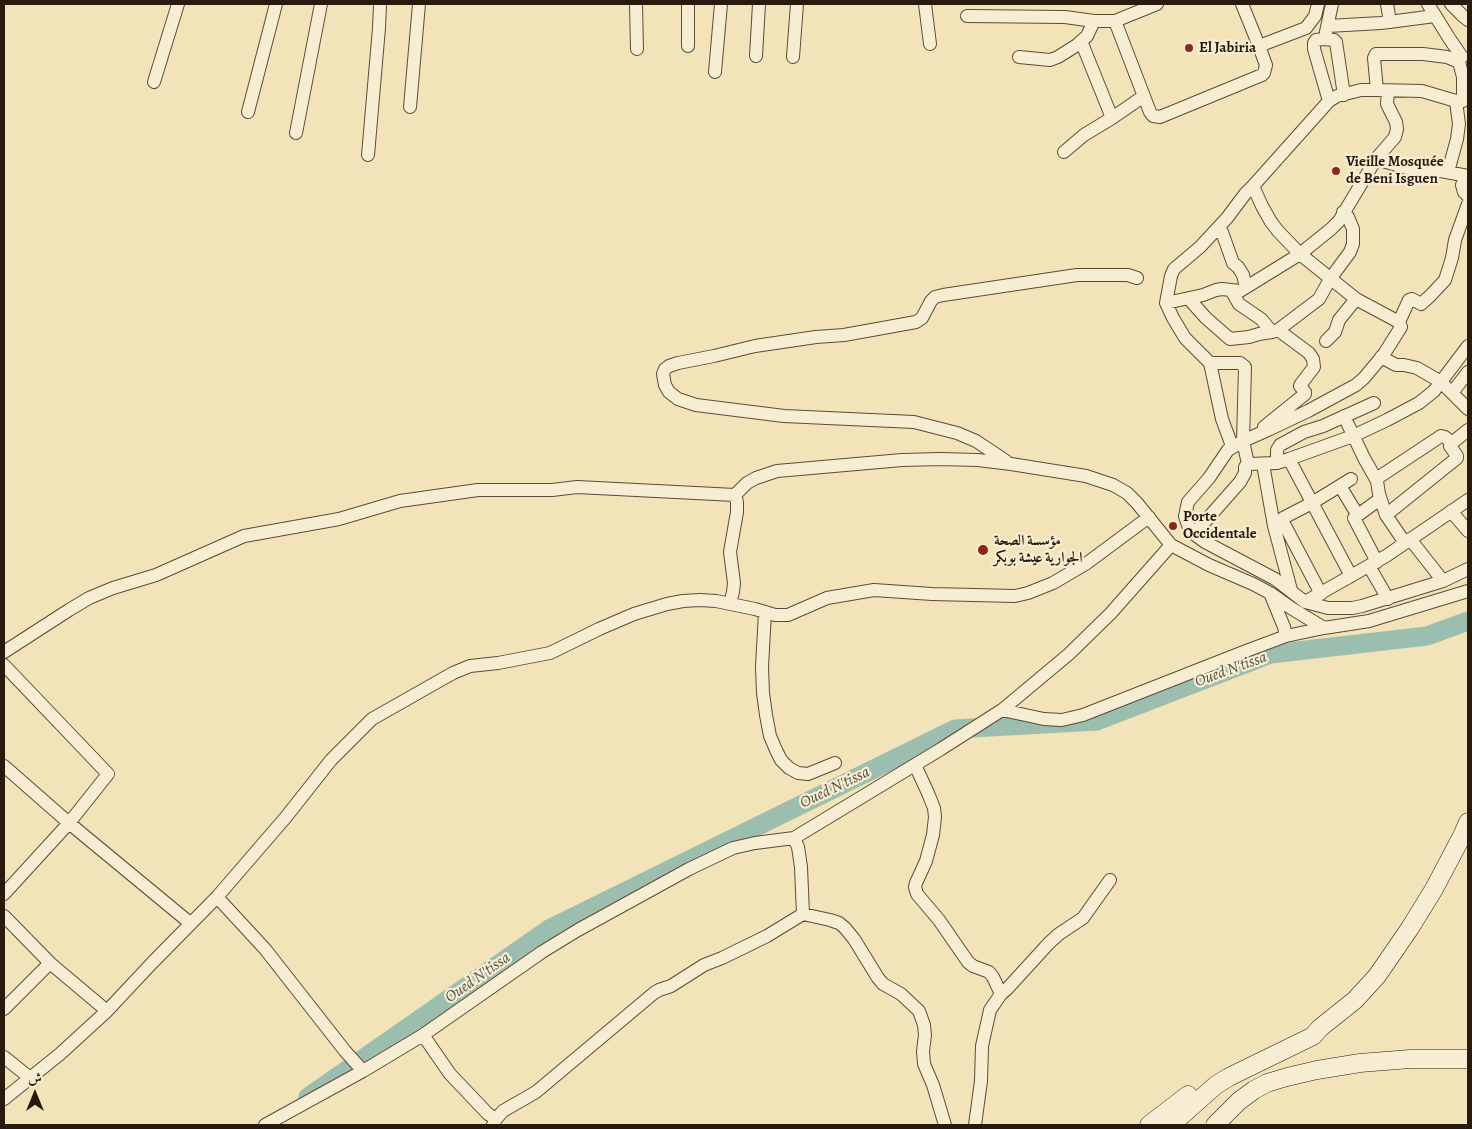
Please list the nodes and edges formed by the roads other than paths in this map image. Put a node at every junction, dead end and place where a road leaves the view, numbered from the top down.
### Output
1 (178, 4) edge
2 (276, 4) edge
3 (321, 4) edge
4 (380, 4) edge
5 (419, 4) edge
6 (636, 4) edge
7 (688, 4) edge
8 (721, 4) edge
9 (759, 4) edge
10 (797, 4) edge
11 (925, 4) edge
12 (1157, 4) edge
13 (1242, 4) edge
14 (1318, 4) edge
15 (1332, 4) edge
16 (1386, 4) edge
17 (1428, 4) edge
18 (1451, 4) edge
19 (1132, 9) edge
20 (967, 16) dead end
21 (1435, 16) junction
22 (1468, 20) edge
23 (1094, 21) junction
24 (1114, 21) junction
25 (1390, 22) junction
26 (1328, 26) junction
27 (1323, 39) junction
28 (1081, 42) junction
29 (930, 44) dead end
30 (688, 46) dead end
31 (1259, 46) junction
32 (637, 49) dead end
33 (756, 56) dead end
34 (1463, 56) edge
35 (792, 57) dead end
36 (1019, 57) dead end
37 (715, 72) dead end
38 (154, 82) dead end
39 (1382, 90) junction
40 (1344, 95) junction
41 (1144, 96) junction
42 (1465, 100) edge
43 (1329, 101) junction
44 (410, 107) dead end
45 (248, 112) dead end
46 (1112, 118) junction
47 (296, 133) dead end
48 (1064, 152) dead end
49 (368, 155) dead end
50 (1376, 159) junction
51 (1448, 172) junction
52 (1468, 176) edge
53 (1254, 186) junction
54 (1468, 196) edge
55 (1468, 204) edge
56 (1343, 212) junction
57 (1218, 228) junction
58 (1300, 254) junction
59 (1137, 278) dead end
60 (1330, 279) junction
61 (1246, 287) junction
62 (1231, 290) junction
63 (1189, 299) junction
64 (1356, 299) junction
65 (1166, 303) junction
66 (1399, 322) junction
67 (1275, 331) junction
68 (1326, 341) dead end
69 (1468, 346) edge
70 (1382, 357) junction
71 (1210, 362) junction
72 (1468, 372) edge
73 (1441, 382) junction
74 (1452, 393) junction
75 (1374, 404) dead end
76 (1468, 409) edge
77 (1344, 416) junction
78 (1468, 430) edge
79 (1260, 434) junction
80 (1353, 436) junction
81 (1452, 443) junction
82 (1237, 444) junction
83 (1283, 461) junction
84 (1011, 464) junction
85 (1248, 464) junction
86 (1263, 464) junction
87 (1351, 479) dead end
88 (1376, 479) junction
89 (1340, 486) junction
90 (736, 495) junction
91 (1380, 499) junction
92 (1468, 500) edge
93 (1312, 503) junction
94 (1451, 511) junction
95 (1358, 514) junction
96 (1386, 515) junction
97 (1149, 517) junction
98 (1468, 531) edge
99 (1194, 534) junction
100 (1408, 541) junction
101 (1171, 545) junction
102 (1373, 564) junction
103 (1468, 569) edge
104 (1351, 576) junction
105 (1443, 581) junction
106 (1291, 590) junction
107 (1468, 591) edge
108 (1270, 593) junction
109 (1321, 594) junction
110 (1388, 599) junction
111 (1305, 602) junction
112 (730, 603) junction
113 (765, 612) junction
114 (1324, 628) junction
115 (1286, 636) junction
116 (4, 652) edge
117 (4, 665) edge
118 (1002, 710) junction
119 (836, 763) dead end
120 (914, 765) junction
121 (4, 766) edge
122 (1468, 822) edge
123 (69, 823) junction
124 (794, 838) junction
125 (1110, 880) dead end
126 (4, 894) edge
127 (217, 896) junction
128 (803, 914) junction
129 (4, 916) edge
130 (190, 923) junction
131 (50, 963) junction
132 (1001, 994) junction
133 (4, 1009) edge
134 (107, 1011) junction
135 (1320, 1028) junction
136 (423, 1035) junction
137 (4, 1057) edge
138 (1468, 1059) edge
139 (363, 1071) junction
140 (30, 1078) junction
141 (4, 1099) edge
142 (494, 1122) edge
143 (265, 1125) edge
144 (945, 1125) edge
145 (975, 1125) edge
146 (1149, 1125) edge
147 (1171, 1125) edge
148 (1215, 1125) edge

1 - 38 street
2 - 45 street
3 - 47 street
4 - 49 street
5 - 44 street
6 - 32 street
7 - 30 street
8 - 37 street
9 - 33 street
10 - 35 street
11 - 29 street
12 - 19 street
13 - 31 street
14 - 31 street
15 - 26 street
16 - 25 street
17 - 21 street
18 - 22 street
19 - 24 street
20 - 23 street
21 - 25 street
21 - 34 street
23 - 24 street
23 - 28 street
24 - 41 street
25 - 26 street
26 - 27 street
27 - 40 street
27 - 43 street
28 - 36 street
28 - 46 street
31 - 41 street
34 - 39 street
34 - 42 street
39 - 40 street
39 - 42 street
39 - 50 street
40 - 43 street
41 - 46 street
42 - 51 street
43 - 53 street
46 - 48 street
50 - 51 street
50 - 56 street
51 - 52 street
52 - 54 street
53 - 57 street
53 - 58 street
55 - 66 street
56 - 58 street
56 - 60 street
57 - 61 street
57 - 65 street
58 - 60 street
58 - 61 street
59 - 84 street
60 - 64 street
60 - 67 street
61 - 62 street
62 - 63 street
62 - 67 street
63 - 65 street
63 - 67 street
64 - 66 street
64 - 68 street
65 - 71 street
66 - 70 street
67 - 79 street
69 - 73 street
70 - 73 street
70 - 79 street
71 - 82 street
71 - 82 street
72 - 74 street
73 - 74 street
73 - 80 street
74 - 76 street
75 - 77 street
77 - 80 street
77 - 83 street
78 - 81 street
79 - 82 street
80 - 83 street
80 - 88 street
81 - 88 street
81 - 96 street
82 - 85 street
82 - 99 street
83 - 86 street
83 - 93 street
84 - 90 street
84 - 97 street
85 - 86 street
85 - 99 street
86 - 106 street
87 - 89 street
88 - 91 street
89 - 93 street
89 - 95 street
90 - 112 street
90 - 116 street
91 - 95 street
91 - 96 street
92 - 94 street
93 - 104 street
93 - 109 street
94 - 98 street
94 - 100 street
95 - 102 street
96 - 100 street
97 - 101 street
97 - 113 street
99 - 106 street
100 - 102 street
100 - 105 street
101 - 108 street
101 - 118 street
102 - 104 street
102 - 110 street
103 - 105 street
104 - 109 street
105 - 110 street
106 - 111 street
107 - 114 street
108 - 114 street
108 - 115 street
109 - 111 street
110 - 111 street
112 - 113 street
112 - 127 street
113 - 119 street
114 - 115 street
115 - 118 street
117 - 123 street
118 - 120 street
120 - 124 street
120 - 132 street
121 - 123 street
122 - 135 main road
123 - 126 street
123 - 130 street
124 - 128 street
124 - 136 street
125 - 132 street
127 - 130 street
127 - 139 street
128 - 142 street
128 - 144 street
129 - 131 street
130 - 134 street
131 - 133 street
131 - 134 street
132 - 145 street
134 - 140 street
135 - 146 main road
135 - 147 main road
136 - 139 street
136 - 142 street
137 - 140 street
138 - 148 main road
139 - 143 street
140 - 141 street

